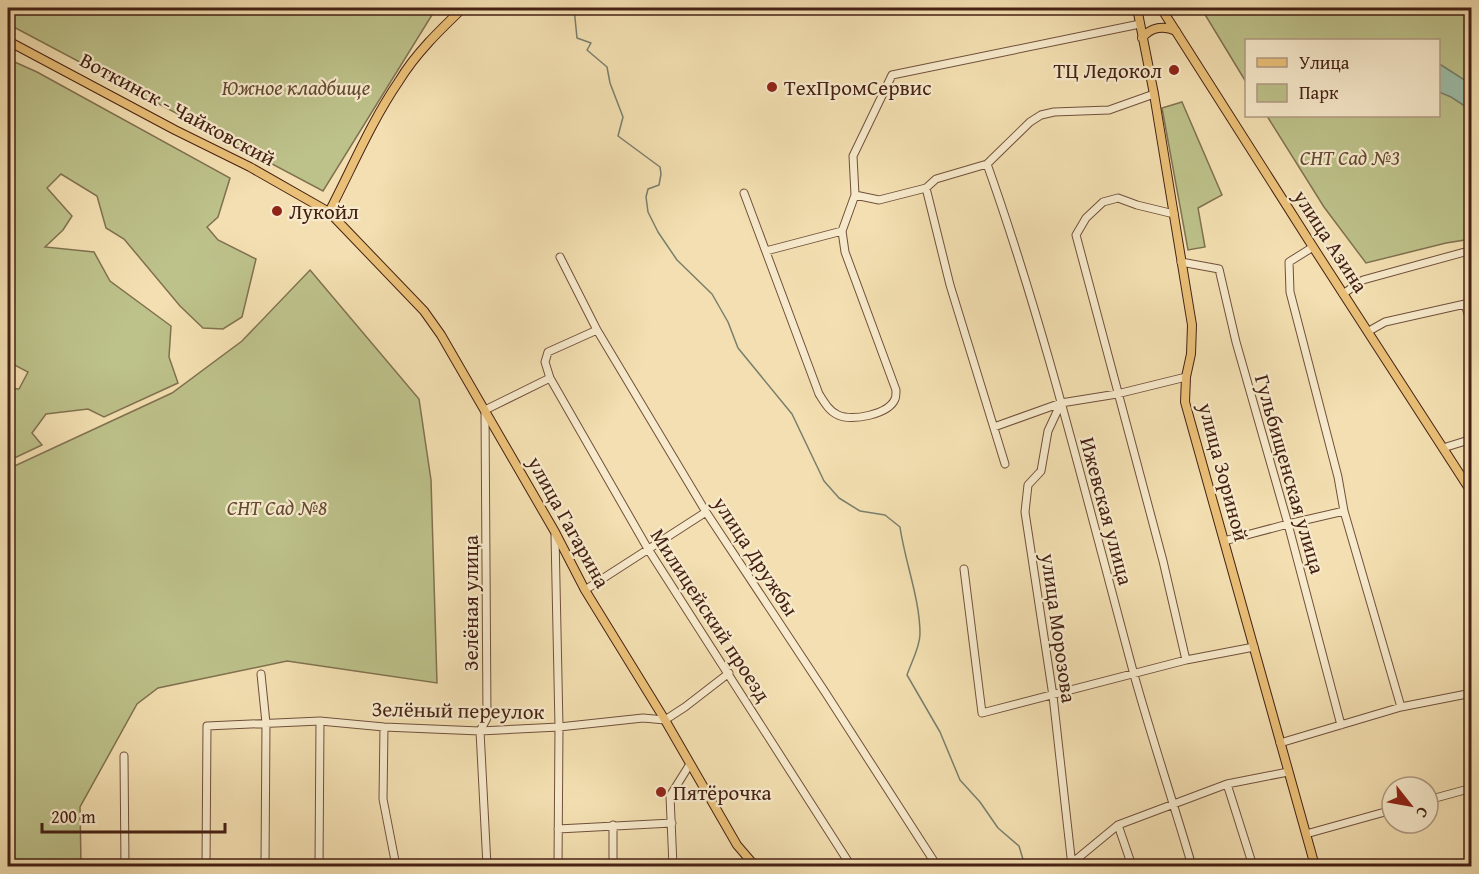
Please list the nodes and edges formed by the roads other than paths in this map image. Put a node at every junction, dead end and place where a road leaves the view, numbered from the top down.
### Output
1 (463, 8) edge
2 (1137, 8) edge
3 (1161, 8) edge
4 (1140, 24) junction
5 (1176, 31) junction
6 (1142, 38) junction
7 (8, 41) edge
8 (1154, 94) junction
9 (987, 164) junction
10 (926, 188) junction
11 (744, 193) dead end
12 (855, 195) junction
13 (329, 212) junction
14 (1174, 214) junction
15 (842, 231) junction
16 (1312, 247) junction
17 (1472, 250) edge
18 (766, 251) junction
19 (560, 257) dead end
20 (1181, 262) junction
21 (1343, 294) junction
22 (1472, 327) edge
23 (597, 330) junction
24 (1369, 331) junction
25 (1186, 377) junction
26 (550, 378) junction
27 (1117, 394) junction
28 (1061, 403) junction
29 (484, 410) junction
30 (994, 427) junction
31 (1472, 439) edge
32 (1443, 448) junction
33 (1005, 464) dead end
34 (1472, 493) edge
35 (706, 512) junction
36 (1344, 512) junction
37 (1288, 524) junction
38 (555, 532) junction
39 (1224, 541) junction
40 (648, 549) junction
41 (964, 569) dead end
42 (585, 590) junction
43 (1254, 647) junction
44 (1186, 660) junction
45 (729, 673) junction
46 (261, 674) dead end
47 (1134, 674) junction
48 (1472, 693) edge
49 (1053, 696) junction
50 (1401, 707) junction
51 (665, 720) junction
52 (320, 721) junction
53 (266, 723) junction
54 (1341, 724) junction
55 (384, 727) junction
56 (559, 727) junction
57 (480, 731) junction
58 (1280, 743) junction
59 (123, 756) dead end
60 (690, 764) junction
61 (1288, 772) junction
62 (1227, 784) junction
63 (1472, 788) edge
64 (1440, 797) edge
65 (1174, 804) junction
66 (1380, 813) edge
67 (672, 823) junction
68 (613, 825) junction
69 (1118, 825) junction
70 (558, 829) junction
71 (1306, 834) junction
72 (1072, 865) edge
73 (125, 867) edge
74 (206, 867) edge
75 (265, 867) edge
76 (319, 867) edge
77 (396, 867) edge
78 (488, 867) edge
79 (558, 867) edge
80 (613, 867) edge
81 (673, 867) edge
82 (755, 867) edge
83 (851, 867) edge
84 (937, 867) edge
85 (1132, 867) edge
86 (1192, 867) edge
87 (1253, 867) edge
88 (1315, 867) edge

1 - 13 main road
2 - 4 main road, улица Зориной
3 - 5 main road, улица Азина
4 - 6 main road, улица Зориной
4 - 12 street
5 - 6 main road
5 - 16 main road, улица Азина
6 - 8 main road, улица Зориной
7 - 13 main road, Воткинск - Чайковский
8 - 9 street
8 - 14 main road, улица Зориной
9 - 10 street
9 - 28 street, Ижевская улица
10 - 12 street
10 - 30 street
11 - 18 street
12 - 15 street
13 - 29 main road, улица Гагарина
14 - 20 main road, улица Зориной
14 - 27 street
15 - 18 street
15 - 18 street
16 - 21 main road, улица Азина
16 - 36 street
17 - 21 street
19 - 23 street, улица Дружбы
20 - 25 main road, улица Зориной
20 - 37 street, Гульбищенская улица
21 - 24 main road, улица Азина
22 - 24 street
23 - 26 street
23 - 35 street, улица Дружбы
24 - 32 main road, улица Азина
25 - 27 street
25 - 39 main road, улица Зориной
26 - 29 street
26 - 40 street, Милицейский проезд
27 - 28 street
27 - 44 street
28 - 30 street
28 - 47 street, Ижевская улица
28 - 49 street, улица Морозова
29 - 38 main road, улица Гагарина
29 - 57 street, Зелёная улица
30 - 33 street
31 - 32 street
32 - 34 main road, улица Азина
35 - 40 street
35 - 84 street, улица Дружбы
36 - 37 street
36 - 50 street
37 - 39 street
37 - 54 street, Гульбищенская улица
38 - 42 main road, улица Гагарина
38 - 56 street
39 - 43 main road, улица Зориной
40 - 42 street
40 - 45 street, Милицейский проезд
41 - 49 street
42 - 51 main road, улица Гагарина
43 - 44 street
43 - 58 main road, улица Зориной
44 - 47 street
45 - 51 street
45 - 83 street, Милицейский проезд
46 - 53 street
47 - 49 street
47 - 65 street, Ижевская улица
48 - 50 street
49 - 72 street, улица Морозова
50 - 54 street
51 - 56 street, Зелёный переулок
51 - 60 main road, улица Гагарина
52 - 53 street, Зелёный переулок
52 - 55 street, Зелёный переулок
52 - 76 street
53 - 74 street, Зелёный переулок
53 - 75 street
54 - 58 street
55 - 57 street, Зелёный переулок
55 - 77 street
56 - 57 street, Зелёный переулок
56 - 70 street
57 - 78 street, Зелёная улица
58 - 61 main road, улица Зориной
59 - 73 street
60 - 67 street
60 - 82 main road, улица Гагарина
61 - 62 street
61 - 71 main road, улица Зориной
62 - 65 street
62 - 87 street
63 - 64 street
65 - 69 street
65 - 86 street, Ижевская улица
66 - 71 street
67 - 68 street
67 - 81 street
68 - 70 street
68 - 80 street
69 - 72 street
69 - 85 street
70 - 79 street
71 - 88 main road, улица Зориной

